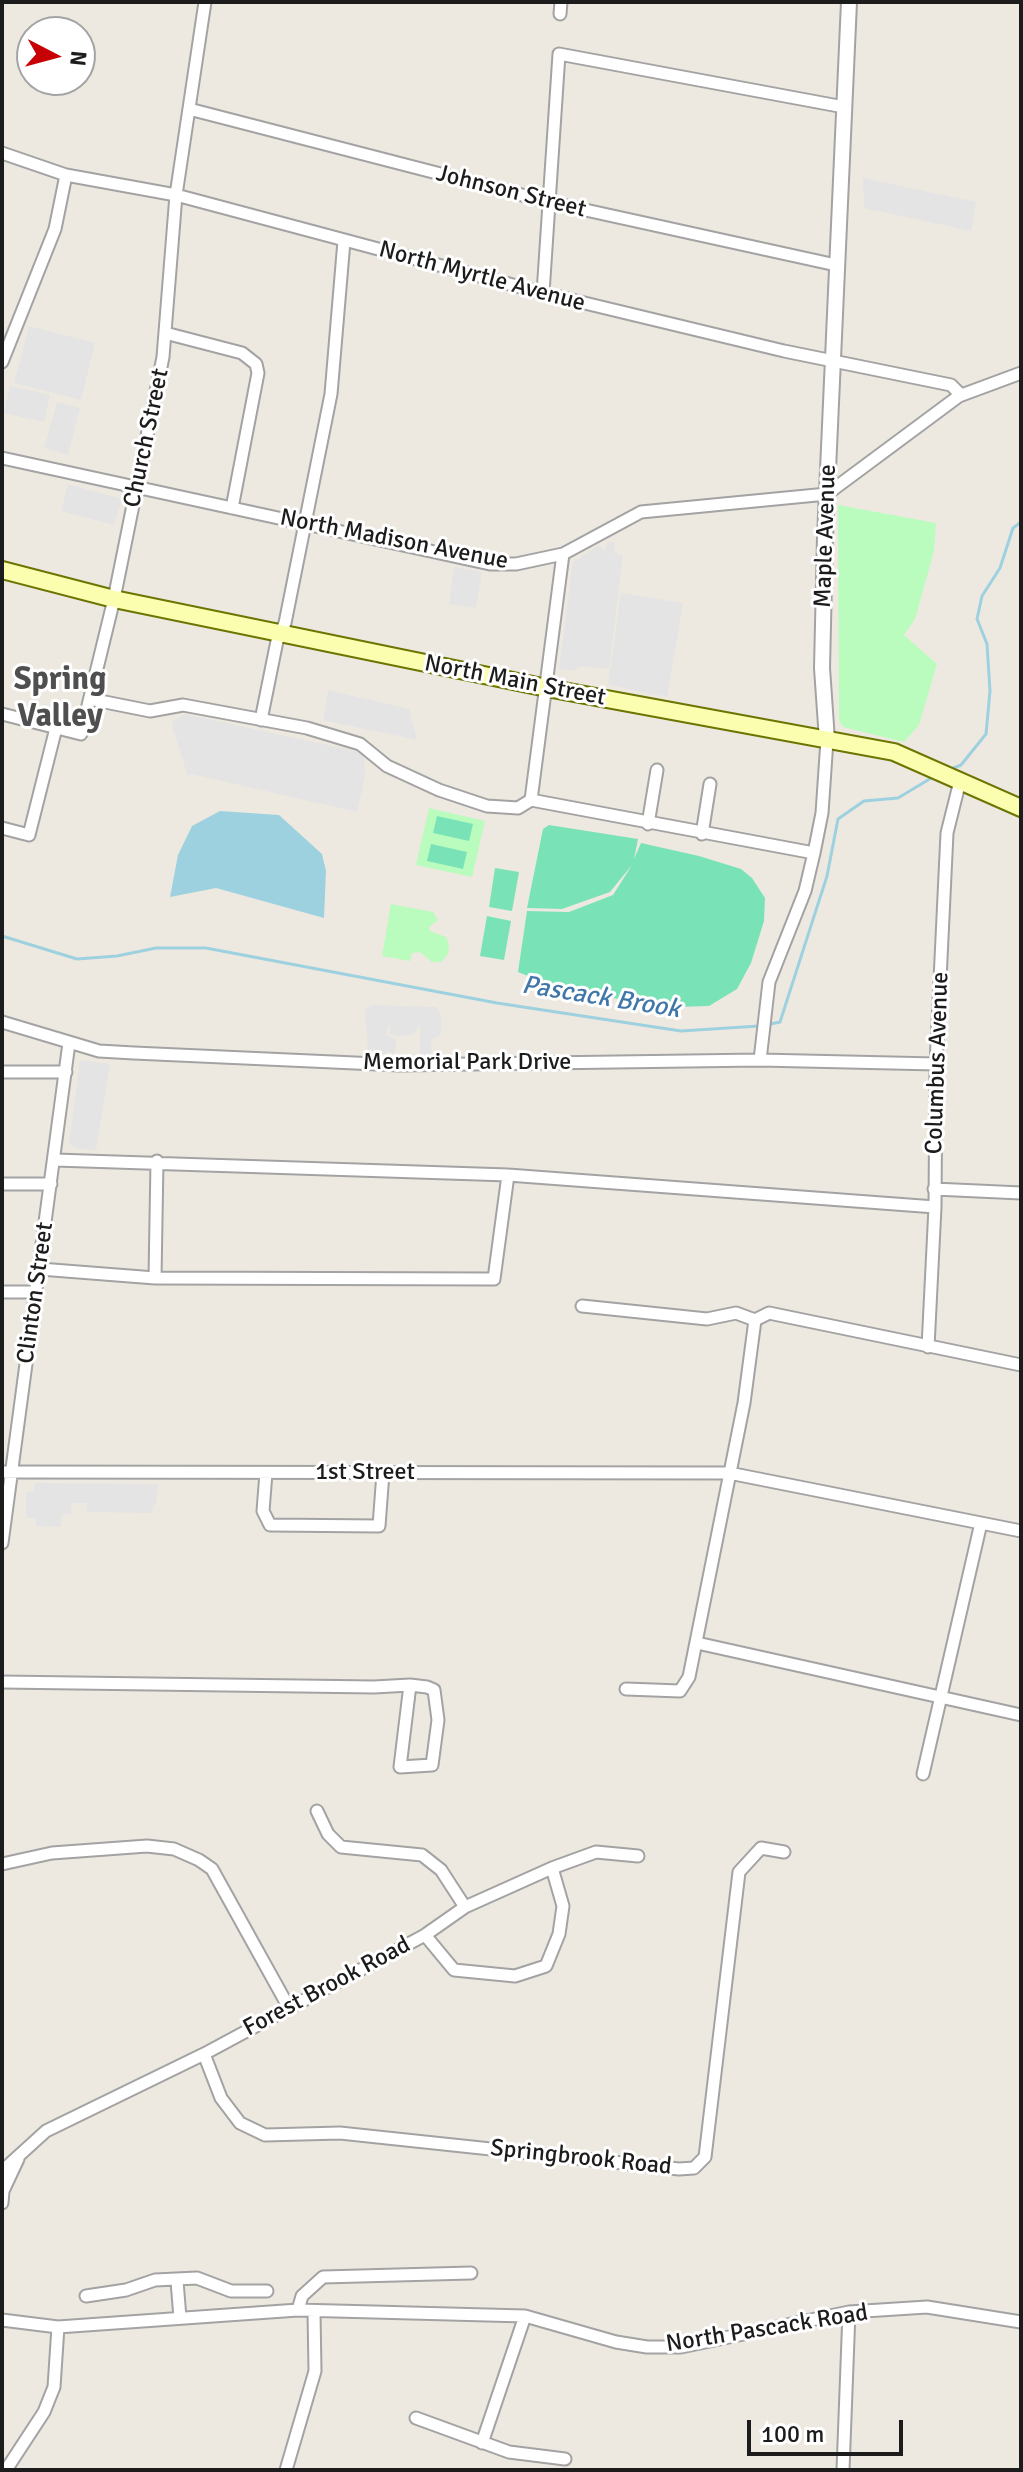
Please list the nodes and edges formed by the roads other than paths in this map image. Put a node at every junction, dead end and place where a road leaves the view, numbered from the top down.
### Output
1 (205, 2) edge
2 (849, 2) edge
3 (844, 107) junction
4 (189, 109) junction
5 (2, 153) edge
6 (66, 175) junction
7 (176, 195) junction
8 (549, 202) junction
9 (344, 241) junction
10 (836, 265) junction
11 (543, 293) junction
12 (165, 333) junction
13 (831, 359) junction
14 (2, 362) edge
15 (1021, 373) edge
16 (961, 395) junction
17 (2, 458) edge
18 (136, 488) junction
19 (827, 494) junction
20 (232, 508) junction
21 (303, 524) junction
22 (563, 554) junction
23 (2, 570) edge
24 (114, 599) junction
25 (281, 632) junction
26 (547, 688) junction
27 (90, 699) junction
28 (2, 714) edge
29 (261, 720) junction
30 (56, 728) junction
31 (827, 740) junction
32 (657, 770) dead end
33 (949, 775) junction
34 (710, 784) dead end
35 (531, 800) junction
36 (1021, 808) edge
37 (648, 824) junction
38 (2, 828) edge
39 (702, 834) junction
40 (814, 853) junction
41 (2, 1022) edge
42 (69, 1043) junction
43 (760, 1060) junction
44 (936, 1064) junction
45 (2, 1072) edge
46 (66, 1072) junction
47 (55, 1160) junction
48 (157, 1161) junction
49 (508, 1175) junction
50 (2, 1184) edge
51 (51, 1184) junction
52 (934, 1189) junction
53 (1021, 1193) edge
54 (935, 1207) junction
55 (40, 1269) junction
56 (155, 1278) junction
57 (2, 1292) edge
58 (36, 1292) junction
59 (582, 1306) dead end
60 (755, 1320) junction
61 (928, 1347) junction
62 (1021, 1365) edge
63 (7, 1472) edge
64 (266, 1473) junction
65 (383, 1473) junction
66 (729, 1473) junction
67 (981, 1523) junction
68 (1021, 1531) edge
69 (2, 1543) edge
70 (697, 1643) junction
71 (2, 1682) edge
72 (410, 1685) junction
73 (626, 1689) dead end
74 (940, 1697) junction
75 (1021, 1715) edge
76 (923, 1774) dead end
77 (317, 1811) dead end
78 (784, 1852) dead end
79 (638, 1856) dead end
80 (2, 1864) edge
81 (552, 1868) junction
82 (465, 1907) junction
83 (425, 1935) junction
84 (288, 2006) junction
85 (204, 2054) junction
86 (24, 2148) junction
87 (2, 2171) edge
88 (2, 2203) edge
89 (471, 2273) dead end
90 (177, 2281) junction
91 (267, 2291) dead end
92 (86, 2296) dead end
93 (298, 2310) junction
94 (314, 2312) junction
95 (849, 2312) junction
96 (525, 2316) junction
97 (180, 2318) junction
98 (2, 2320) edge
99 (1021, 2322) edge
100 (58, 2327) junction
101 (416, 2418) dead end
102 (482, 2443) junction
103 (565, 2459) dead end
104 (6, 2470) edge
105 (286, 2470) edge
106 (843, 2470) edge

1 - 4 street, Church Street
2 - 3 street, Maple Avenue
3 - 8 street
3 - 10 street, Maple Avenue
4 - 7 street, Church Street
4 - 8 street, Johnson Street
5 - 6 street, North Myrtle Avenue
6 - 7 street, North Myrtle Avenue
6 - 14 street
7 - 9 street, North Myrtle Avenue
7 - 12 street, Church Street
8 - 10 street, Johnson Street
8 - 11 street
9 - 11 street, North Myrtle Avenue
9 - 21 street
10 - 13 street, Maple Avenue
11 - 13 street, North Myrtle Avenue
12 - 18 street, Church Street
12 - 20 street
13 - 16 street, North Myrtle Avenue
13 - 19 street, Maple Avenue
15 - 16 street
16 - 19 street
17 - 18 street, North Madison Avenue
18 - 20 street, North Madison Avenue
18 - 24 street, Church Street
19 - 22 street, North Madison Avenue
19 - 31 street, Maple Avenue
20 - 21 street, North Madison Avenue
21 - 22 street, North Madison Avenue
21 - 25 street
22 - 26 street
23 - 24 main road, North Main Street
24 - 25 main road, North Main Street
24 - 27 street, Church Street
25 - 26 main road, North Main Street
25 - 29 street
26 - 31 main road, North Main Street
26 - 35 street
27 - 29 street
27 - 30 street, Church Street
28 - 30 street
29 - 35 street
30 - 38 street
31 - 33 main road, North Main Street
31 - 40 street, Maple Avenue
32 - 37 street
33 - 36 main road, North Main Street
33 - 44 street, Columbus Avenue
34 - 39 street
35 - 37 street
37 - 39 street
39 - 40 street
40 - 43 street, Maple Avenue
41 - 42 street, Memorial Park Drive
42 - 43 street, Memorial Park Drive
42 - 46 street, Clinton Street
43 - 44 street, Memorial Park Drive
44 - 52 street, Columbus Avenue
45 - 46 street
46 - 47 street, Clinton Street
47 - 48 street
47 - 51 street, Clinton Street
48 - 49 street
48 - 56 street
49 - 54 street
49 - 56 street
50 - 51 street
51 - 55 street, Clinton Street
52 - 53 street
52 - 54 street, Columbus Avenue
54 - 61 street, Columbus Avenue
55 - 56 street
55 - 58 street, Clinton Street
57 - 58 street
58 - 63 street, Clinton Street
59 - 60 street
60 - 61 street
60 - 66 street
61 - 62 street
63 - 64 street, 1st Street
63 - 69 street, Clinton Street
64 - 65 street, 1st Street
64 - 65 street
65 - 66 street, 1st Street
66 - 67 street, 1st Street
66 - 70 street
67 - 68 street, 1st Street
67 - 74 street
70 - 73 street
70 - 74 street
71 - 72 street
72 - 72 street
74 - 75 street
74 - 76 street
77 - 82 street
78 - 85 street, Springbrook Road
79 - 81 street, Forest Brook Road
80 - 84 street
81 - 82 street, Forest Brook Road
81 - 83 street
82 - 83 street, Forest Brook Road
83 - 84 street, Forest Brook Road
84 - 85 street, Forest Brook Road
85 - 86 street, Forest Brook Road
86 - 87 street, Forest Brook Road
86 - 88 street, Forest Brook Road
89 - 93 street
90 - 91 street
90 - 92 street
90 - 97 street
93 - 94 street, North Pascack Road
93 - 97 street, North Pascack Road
94 - 96 street, North Pascack Road
94 - 105 street
95 - 96 street, North Pascack Road
95 - 99 street, North Pascack Road
95 - 106 street
96 - 102 street
97 - 100 street, North Pascack Road
98 - 100 street, North Pascack Road
100 - 104 street
101 - 102 street
102 - 103 street

